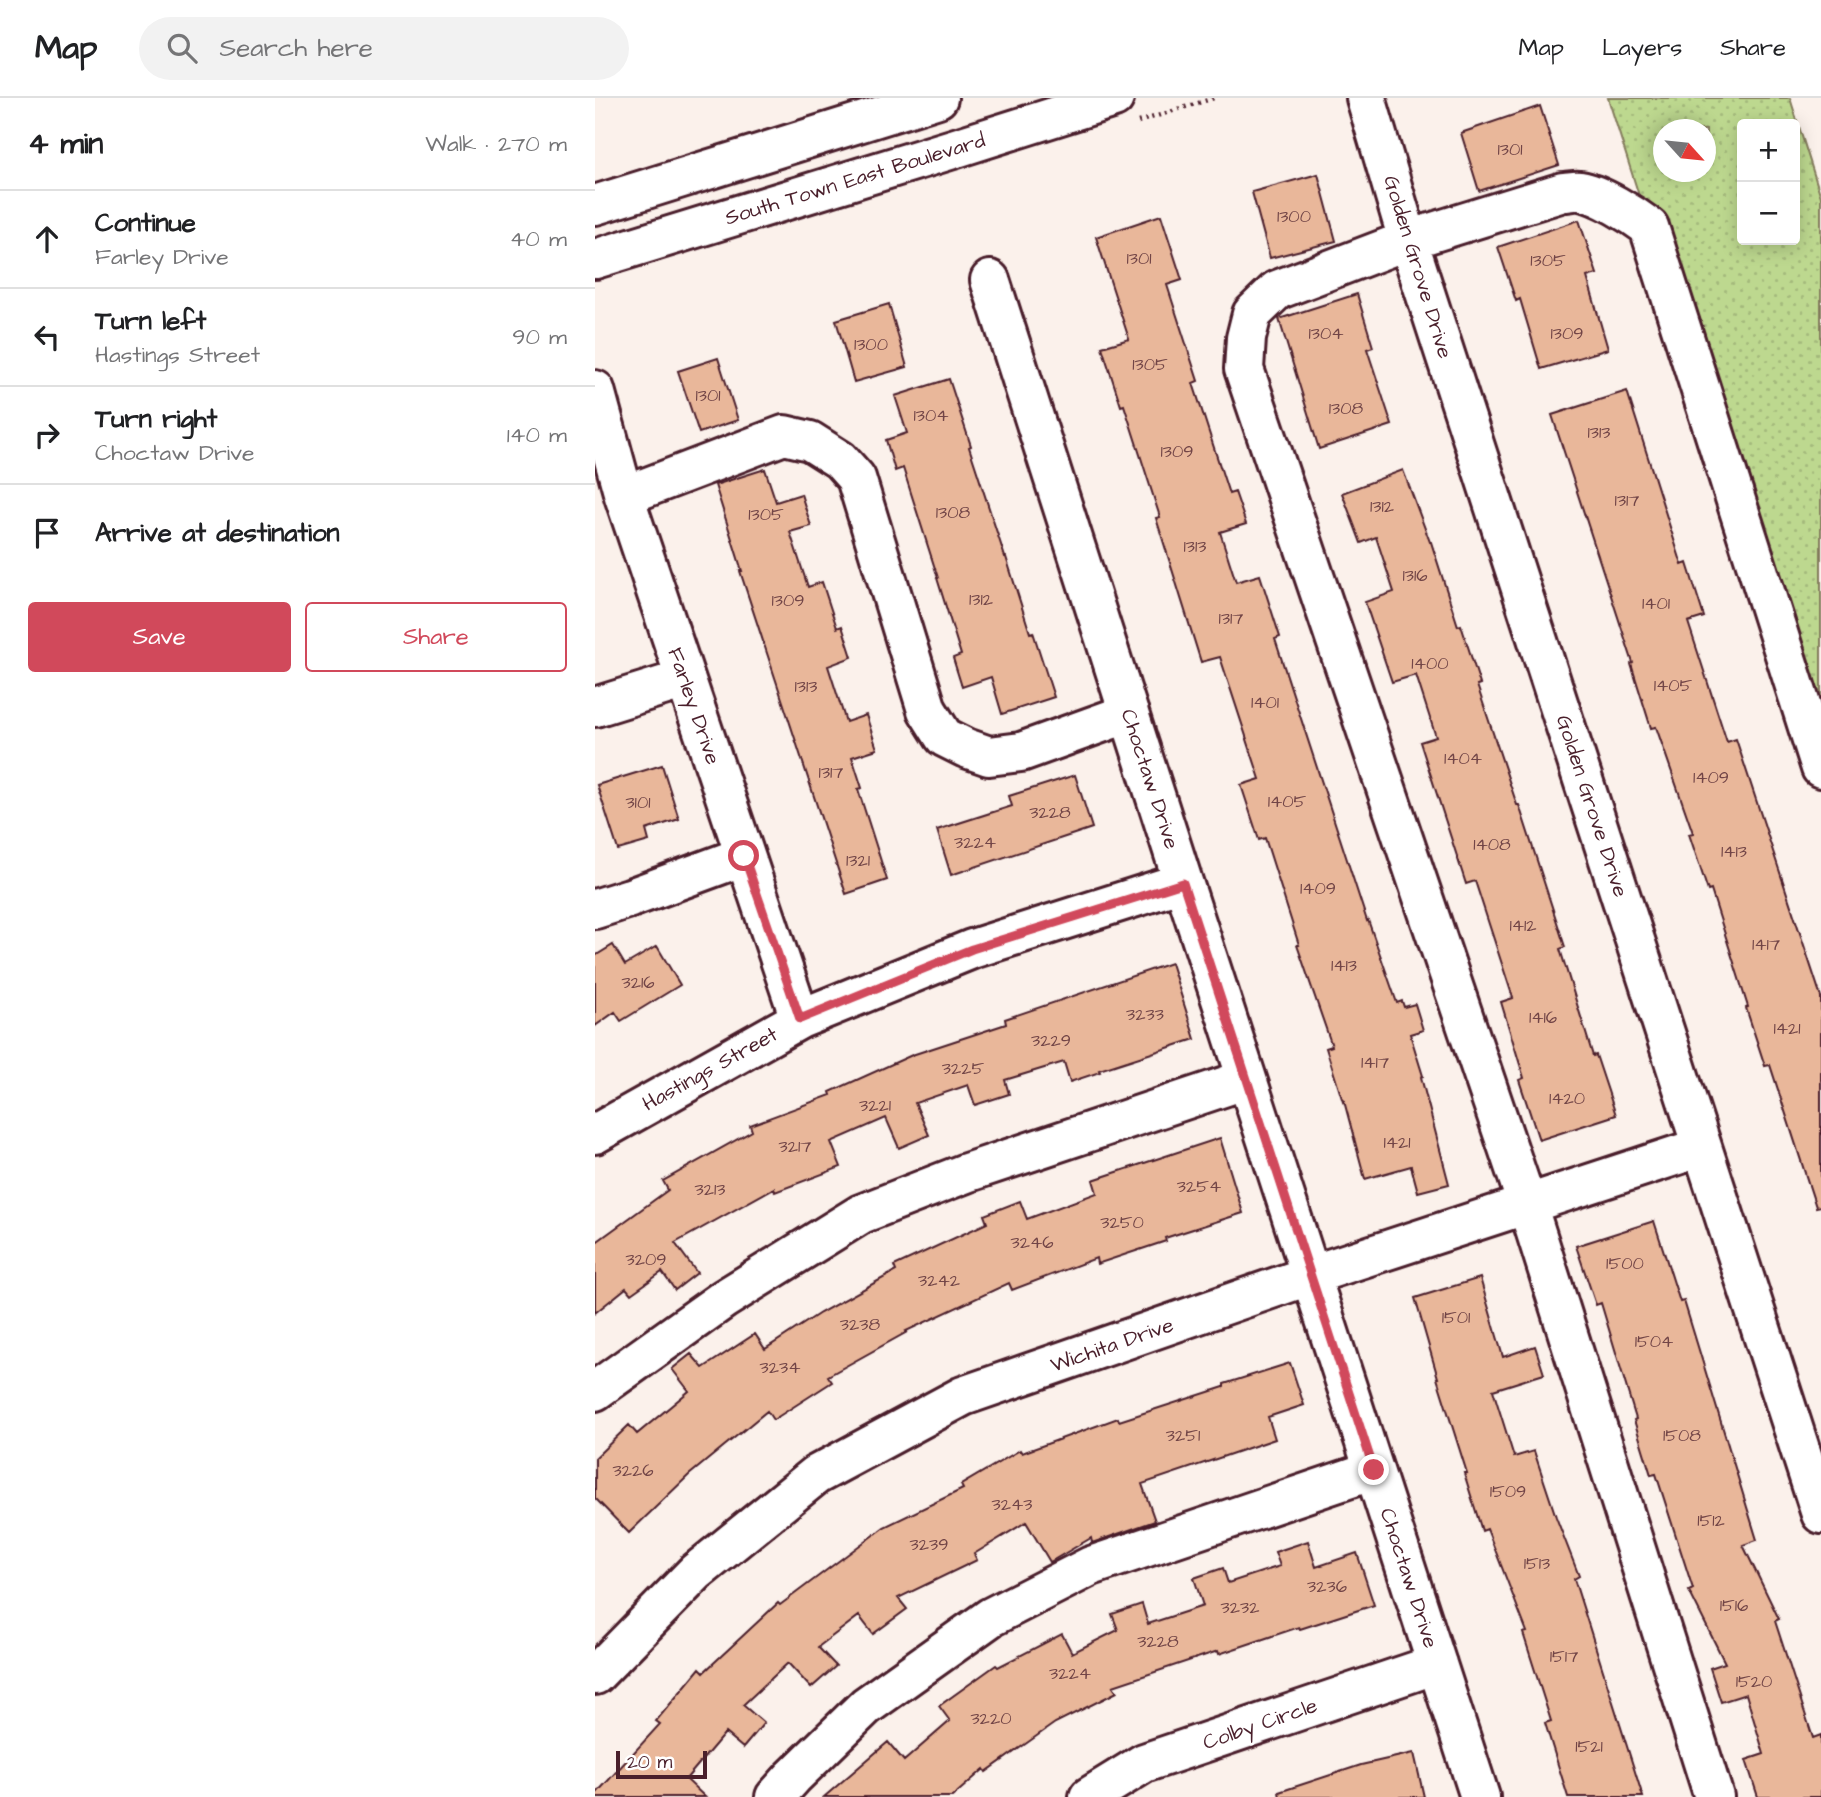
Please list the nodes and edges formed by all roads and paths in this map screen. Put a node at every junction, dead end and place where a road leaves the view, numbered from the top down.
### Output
1 (939, 98) edge
2 (1114, 98) edge
3 (1366, 98) edge
4 (595, 205) edge
5 (1408, 240) junction
6 (595, 258) edge
7 (990, 280) dead end
8 (595, 390) edge
9 (624, 495) junction
10 (685, 679) junction
11 (595, 707) edge
12 (1129, 713) junction
13 (1821, 768) edge
14 (744, 856) junction
15 (1183, 883) junction
16 (595, 909) edge
17 (800, 1019) junction
18 (1247, 1079) junction
19 (595, 1134) edge
20 (1702, 1147) junction
21 (1527, 1204) junction
22 (1311, 1275) junction
23 (595, 1391) edge
24 (1374, 1470) junction
25 (1821, 1514) edge
26 (1437, 1664) junction
27 (595, 1675) edge
28 (775, 1797) edge
29 (1089, 1797) edge
30 (1479, 1797) edge
31 (1714, 1797) edge

1 - 4 street
2 - 6 street, South Town East Boulevard
3 - 5 street, Golden Grove Drive
5 - 13 street
5 - 20 street, Golden Grove Drive
5 - 21 street
7 - 12 street, Choctaw Drive
8 - 9 street, Farley Drive
9 - 10 street, Farley Drive
9 - 12 street
10 - 11 street
10 - 14 street, Farley Drive
12 - 15 street, Choctaw Drive
14 - 16 street
14 - 17 street, Farley Drive
15 - 17 street, Hastings Street
15 - 18 street, Choctaw Drive
17 - 19 street, Hastings Street
18 - 22 street, Choctaw Drive
18 - 23 street
20 - 21 street, Wichita Drive
20 - 25 street, Golden Grove Drive
21 - 22 street, Wichita Drive
21 - 31 street
22 - 24 street, Choctaw Drive
22 - 27 street, Wichita Drive
24 - 26 street, Choctaw Drive
24 - 28 street
26 - 29 street, Colby Circle
26 - 30 street, Choctaw Drive

